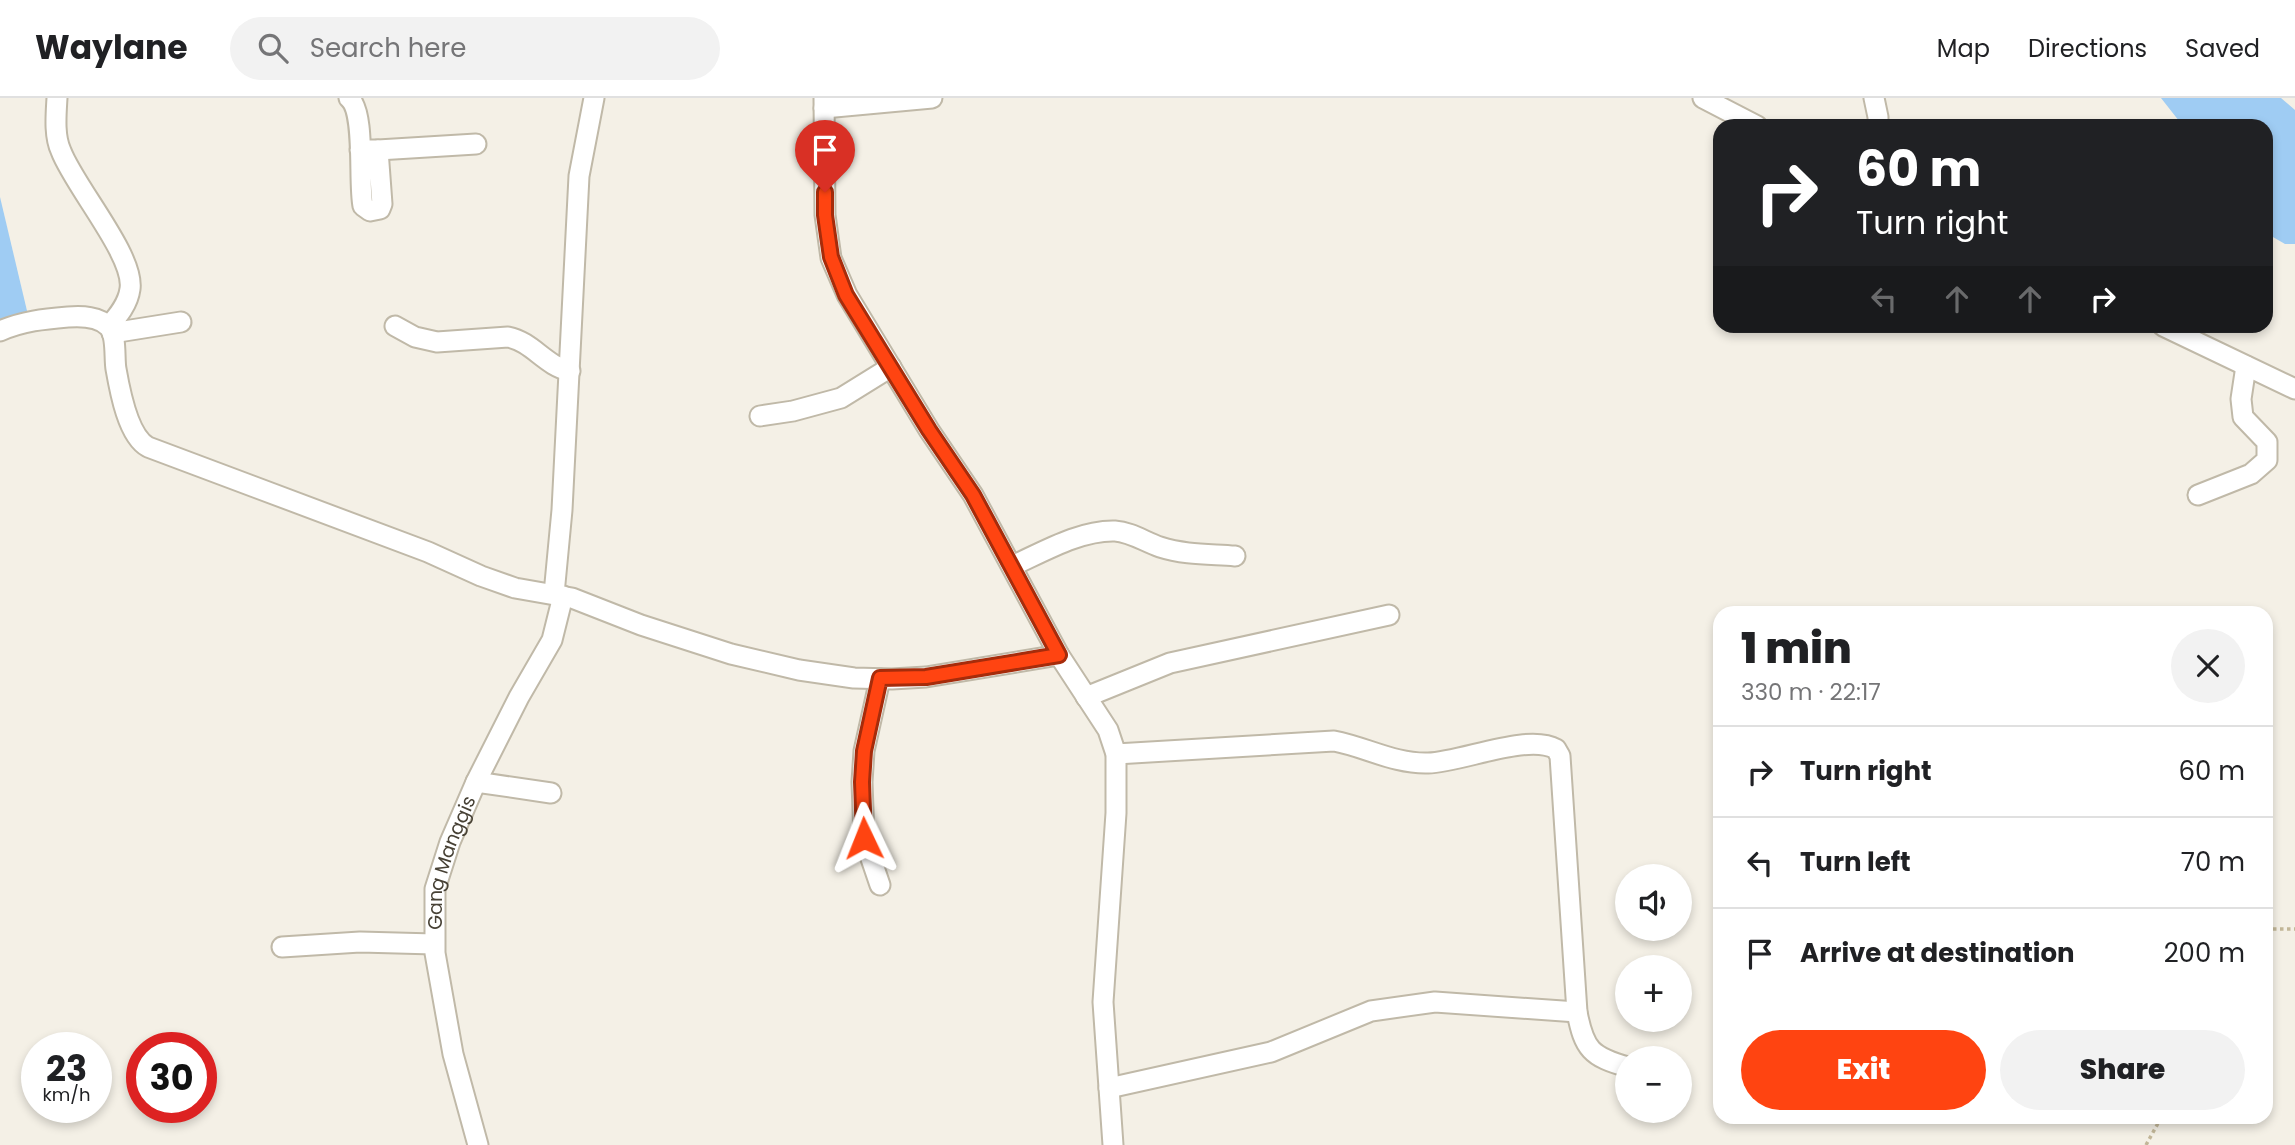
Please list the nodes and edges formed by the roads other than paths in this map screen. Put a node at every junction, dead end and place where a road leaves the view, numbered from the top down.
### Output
1 (57, 98) edge
2 (348, 98) edge
3 (594, 98) edge
4 (932, 98) edge
5 (1703, 98) edge
6 (1874, 98) edge
7 (824, 103) edge
8 (1744, 119) edge
9 (1878, 119) edge
10 (476, 144) dead end
11 (181, 322) dead end
12 (395, 326) dead end
13 (110, 330) junction
14 (0, 331) edge
15 (2178, 333) edge
16 (2246, 366) junction
17 (891, 367) junction
18 (570, 371) junction
19 (2295, 389) edge
20 (760, 416) dead end
21 (2198, 495) dead end
22 (1236, 556) dead end
23 (1012, 566) junction
24 (559, 595) junction
25 (1388, 615) dead end
26 (1059, 655) junction
27 (880, 678) junction
28 (1086, 697) junction
29 (1115, 754) junction
30 (476, 782) junction
31 (551, 793) dead end
32 (880, 885) dead end
33 (434, 944) junction
34 (282, 947) dead end
35 (1577, 1012) junction
36 (1615, 1064) edge
37 (1109, 1088) junction
38 (478, 1145) edge
39 (1113, 1145) edge

1 - 13 street
2 - 10 street
3 - 18 street, Gang Manggis
4 - 7 street
5 - 8 street
6 - 9 street
7 - 17 street
11 - 13 street
12 - 18 street
13 - 14 street
13 - 24 street
15 - 16 street
16 - 19 street
16 - 21 street
17 - 20 street
17 - 23 street
18 - 24 street, Gang Manggis
22 - 23 street
23 - 26 street
24 - 27 street
24 - 30 street, Gang Manggis
25 - 28 street
26 - 27 street
26 - 28 street
27 - 32 street
28 - 29 street
29 - 35 street
29 - 37 street
30 - 31 street
30 - 33 street, Gang Manggis
33 - 34 street
33 - 38 street, Gang Manggis
35 - 36 street
35 - 37 street
37 - 39 street

